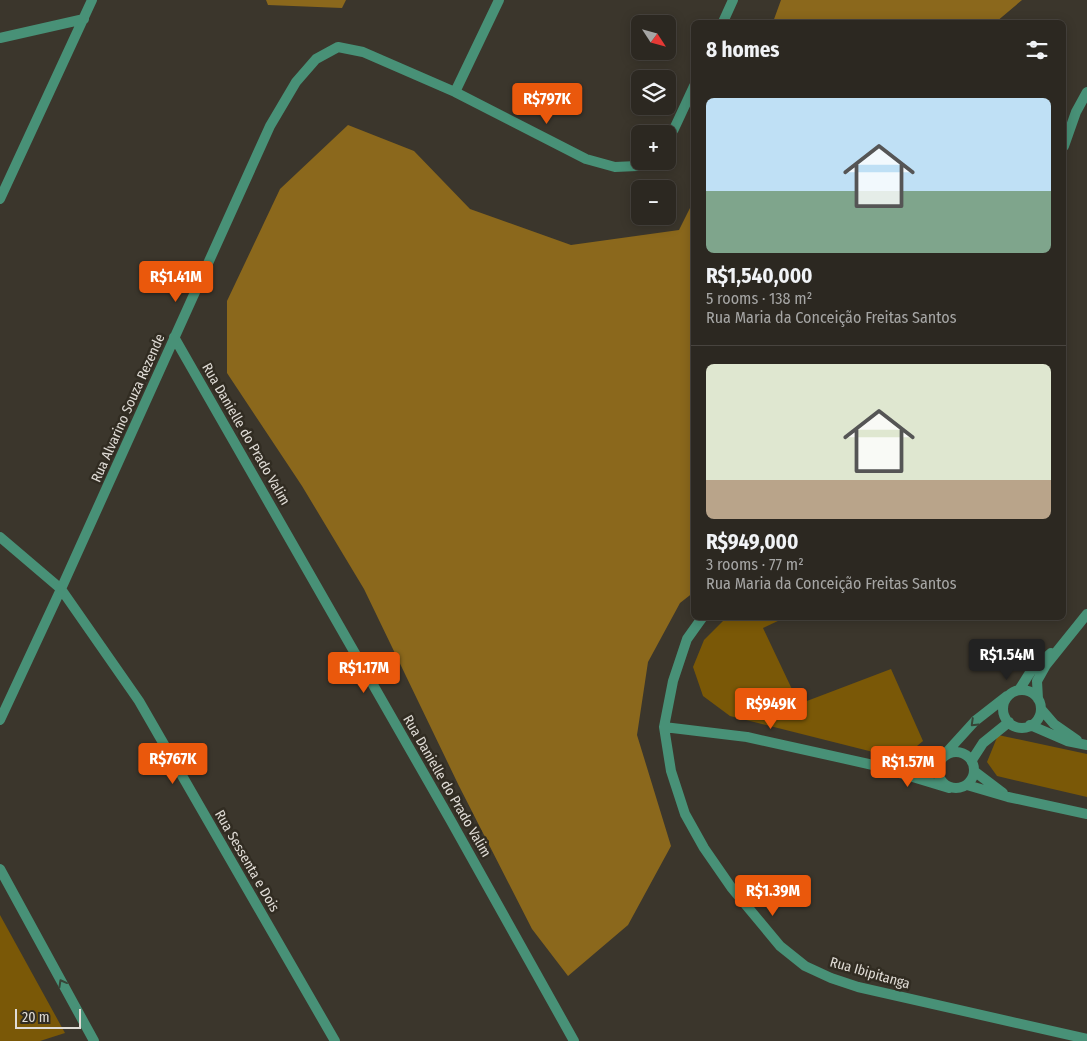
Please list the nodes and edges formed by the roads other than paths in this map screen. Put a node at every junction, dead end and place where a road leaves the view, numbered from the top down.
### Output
1 (92, 0) edge
2 (498, 0) edge
3 (733, 0) edge
4 (84, 19) junction
5 (724, 20) edge
6 (0, 38) edge
7 (455, 92) junction
8 (691, 92) edge
9 (1087, 92) edge
10 (676, 125) edge
11 (1066, 140) edge
12 (631, 166) edge
13 (0, 199) edge
14 (174, 337) junction
15 (0, 537) edge
16 (61, 589) junction
17 (1087, 614) edge
18 (701, 620) edge
19 (1064, 644) junction
20 (1014, 692) junction
21 (1038, 699) junction
22 (1041, 709) junction
23 (0, 720) edge
24 (1009, 722) junction
25 (1030, 725) junction
26 (664, 727) junction
27 (1086, 745) edge
28 (941, 758) junction
29 (873, 764) junction
30 (973, 766) junction
31 (967, 785) junction
32 (949, 788) junction
33 (1008, 797) junction
34 (1087, 814) edge
35 (0, 869) edge
36 (1074, 1038) edge
37 (1087, 1039) edge
38 (94, 1041) edge
39 (335, 1041) edge
40 (574, 1041) edge

1 - 4 street
2 - 7 street
3 - 5 street
4 - 6 street
4 - 13 street
7 - 12 street, Rua Alvarino Souza Rezende
7 - 14 street, Rua Alvarino Souza Rezende
8 - 10 street
9 - 11 street
14 - 16 street, Rua Alvarino Souza Rezende
14 - 40 street, Rua Danielle do Prado Valim
15 - 16 street, Rua Sessenta e Dois
16 - 23 street, Rua Alvarino Souza Rezende
16 - 39 street, Rua Sessenta e Dois
17 - 19 street
18 - 26 street, Rua Ibipitanga
19 - 20 street
19 - 21 street
20 - 21 street
20 - 24 street
20 -> 28 street
21 - 22 street
22 - 25 street
22 - 27 street
24 - 25 street
24 - 30 street
25 - 27 street
26 - 29 street
26 - 36 street, Rua Ibipitanga
28 - 29 street
28 - 30 street
28 - 32 street
29 - 32 street
30 - 31 street
30 - 33 street
31 - 32 street
31 - 33 street
33 - 34 street
38 -> 35 street
36 - 37 street, Rua Ibipitanga

